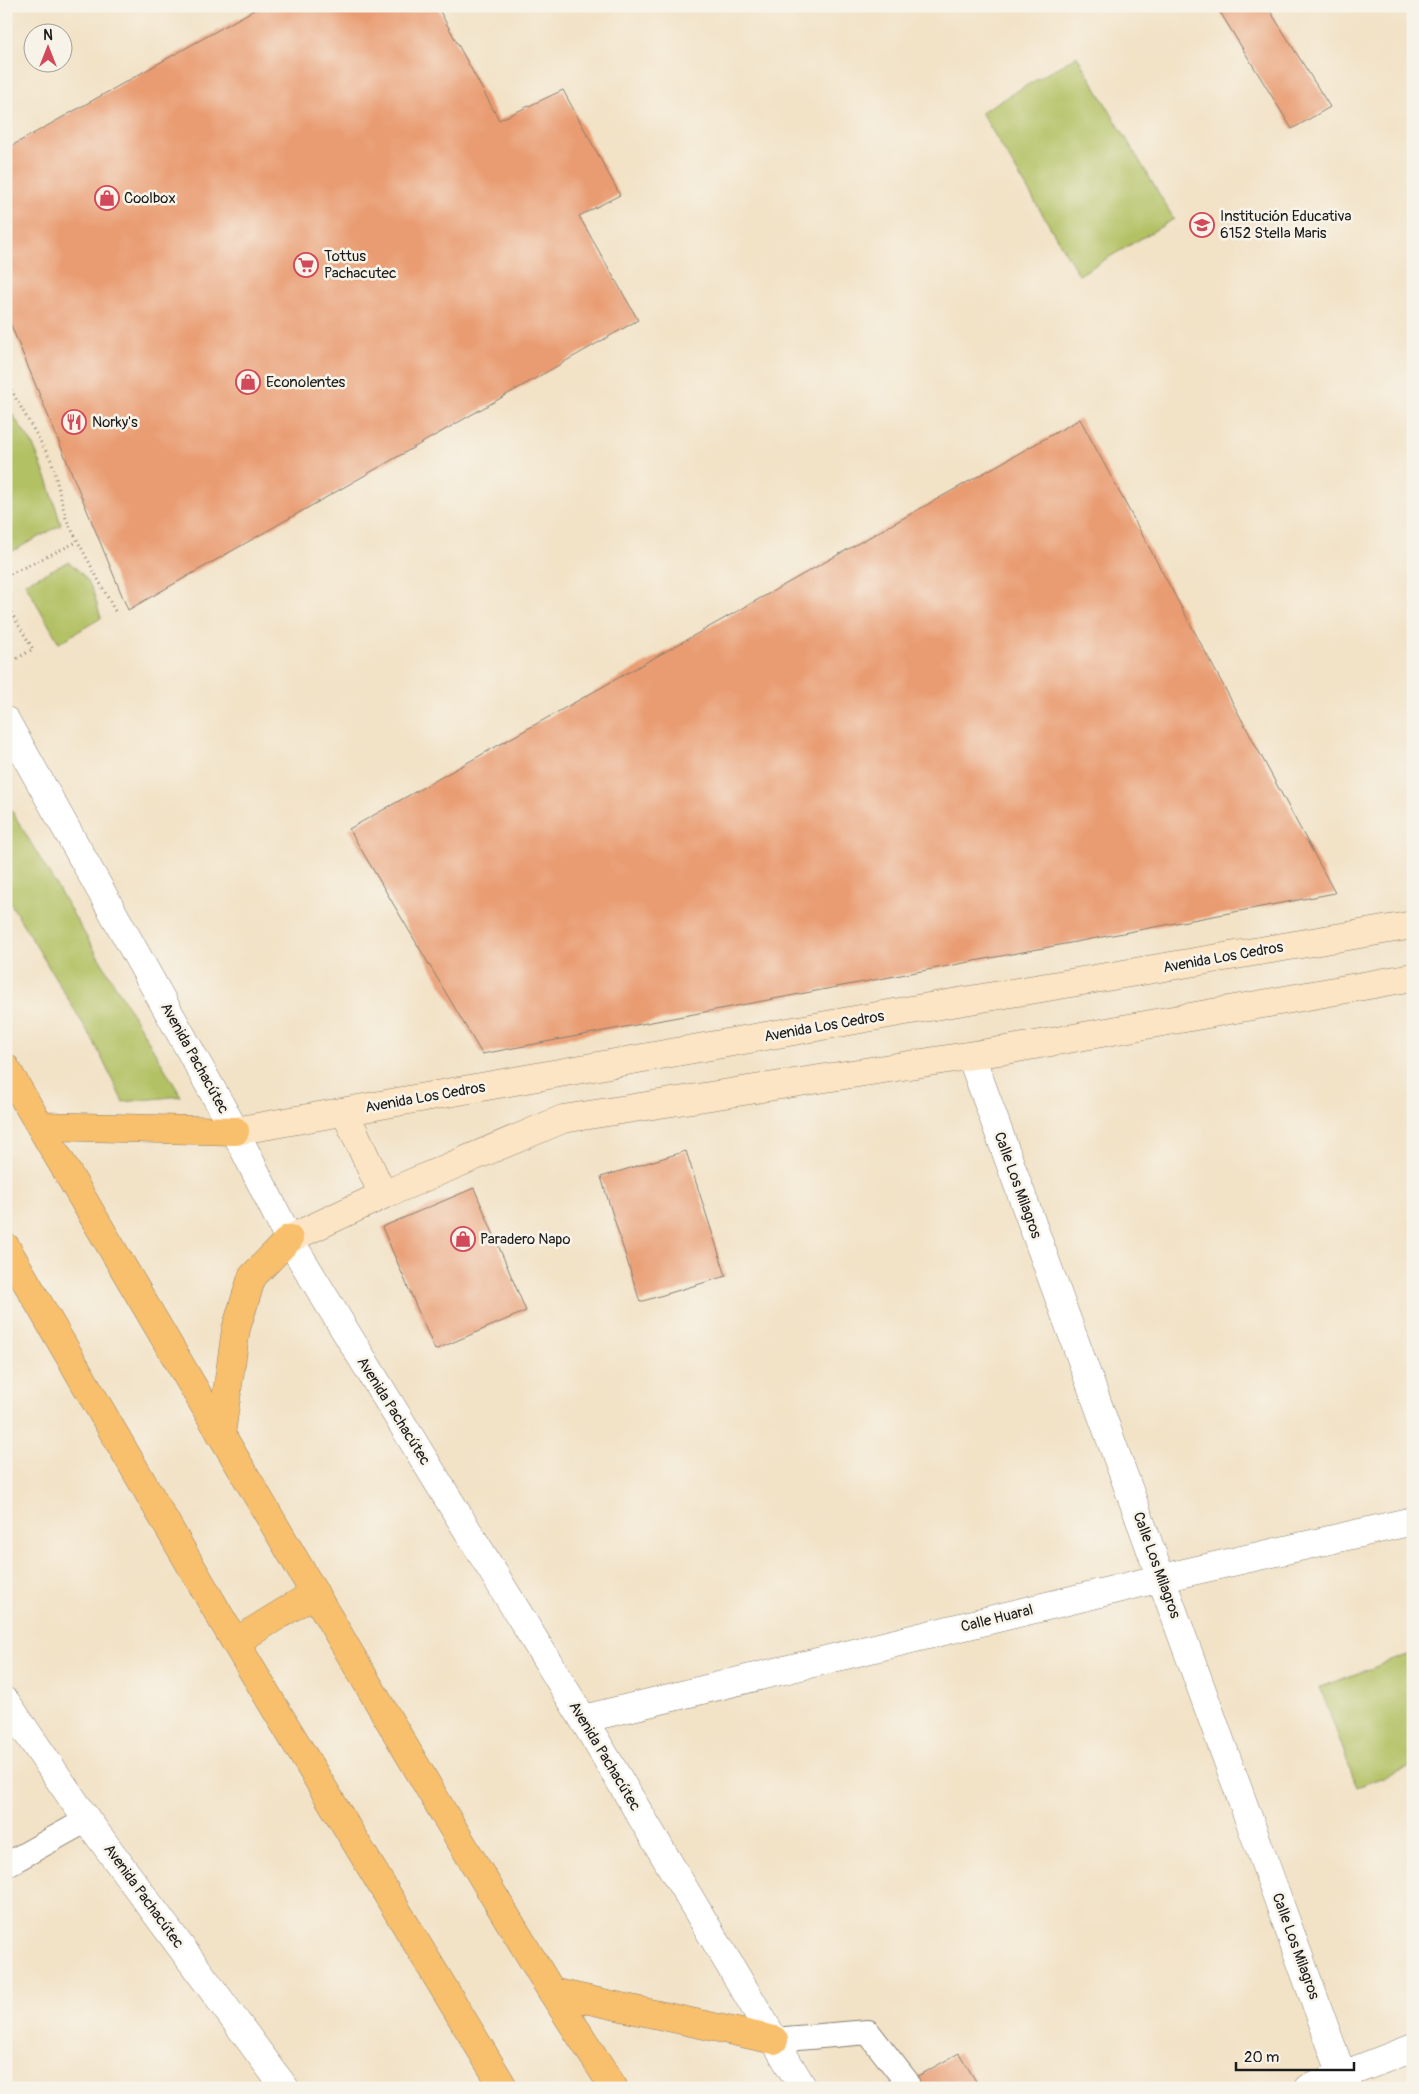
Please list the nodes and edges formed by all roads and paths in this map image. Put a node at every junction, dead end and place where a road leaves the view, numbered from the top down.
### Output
1 (6, 380) edge
2 (77, 542) junction
3 (6, 576) edge
4 (6, 604) edge
5 (115, 611) dead end
6 (6, 665) edge
7 (6, 721) edge
8 (1413, 925) edge
9 (1413, 977) edge
10 (971, 1056) junction
11 (6, 1068) edge
12 (345, 1112) junction
13 (41, 1126) junction
14 (235, 1131) junction
15 (383, 1195) junction
16 (289, 1239) junction
17 (6, 1247) edge
18 (221, 1435) junction
19 (1413, 1521) edge
20 (1162, 1578) junction
21 (315, 1594) junction
22 (235, 1642) junction
23 (6, 1702) edge
24 (583, 1718) junction
25 (87, 1820) junction
26 (6, 1865) edge
27 (552, 1992) junction
28 (774, 2040) junction
29 (1413, 2048) edge
30 (1342, 2075) junction
31 (907, 2082) dead end
32 (285, 2088) edge
33 (504, 2088) edge
34 (614, 2088) edge
35 (803, 2088) edge
36 (1310, 2088) edge

1 - 2 path
2 - 3 path
2 - 5 path
4 - 6 path
7 - 14 street, Avenida Pachacútec
8 - 12 street, Avenida Los Cedros
9 - 10 street
10 - 15 street
10 - 20 street, Calle Los Milagros
11 - 13 main road
12 - 14 street, Avenida Los Cedros
12 - 15 street
13 - 14 main road
13 - 18 main road
14 - 16 street, Avenida Pachacútec
15 - 16 street
16 - 18 main road
16 - 24 street, Avenida Pachacútec
17 - 22 main road
18 - 21 main road
19 - 20 street, Calle Huaral
20 - 24 street, Calle Huaral
20 - 30 street, Calle Los Milagros
21 - 22 main road
21 - 27 main road
22 - 33 main road
23 - 25 street, Avenida Pachacútec
24 - 28 street, Avenida Pachacútec
25 - 26 lane
25 - 32 street, Avenida Pachacútec
27 - 28 main road
27 - 34 main road
28 - 31 lane
28 - 35 street, Avenida Pachacútec
29 - 30 street
30 - 36 street

